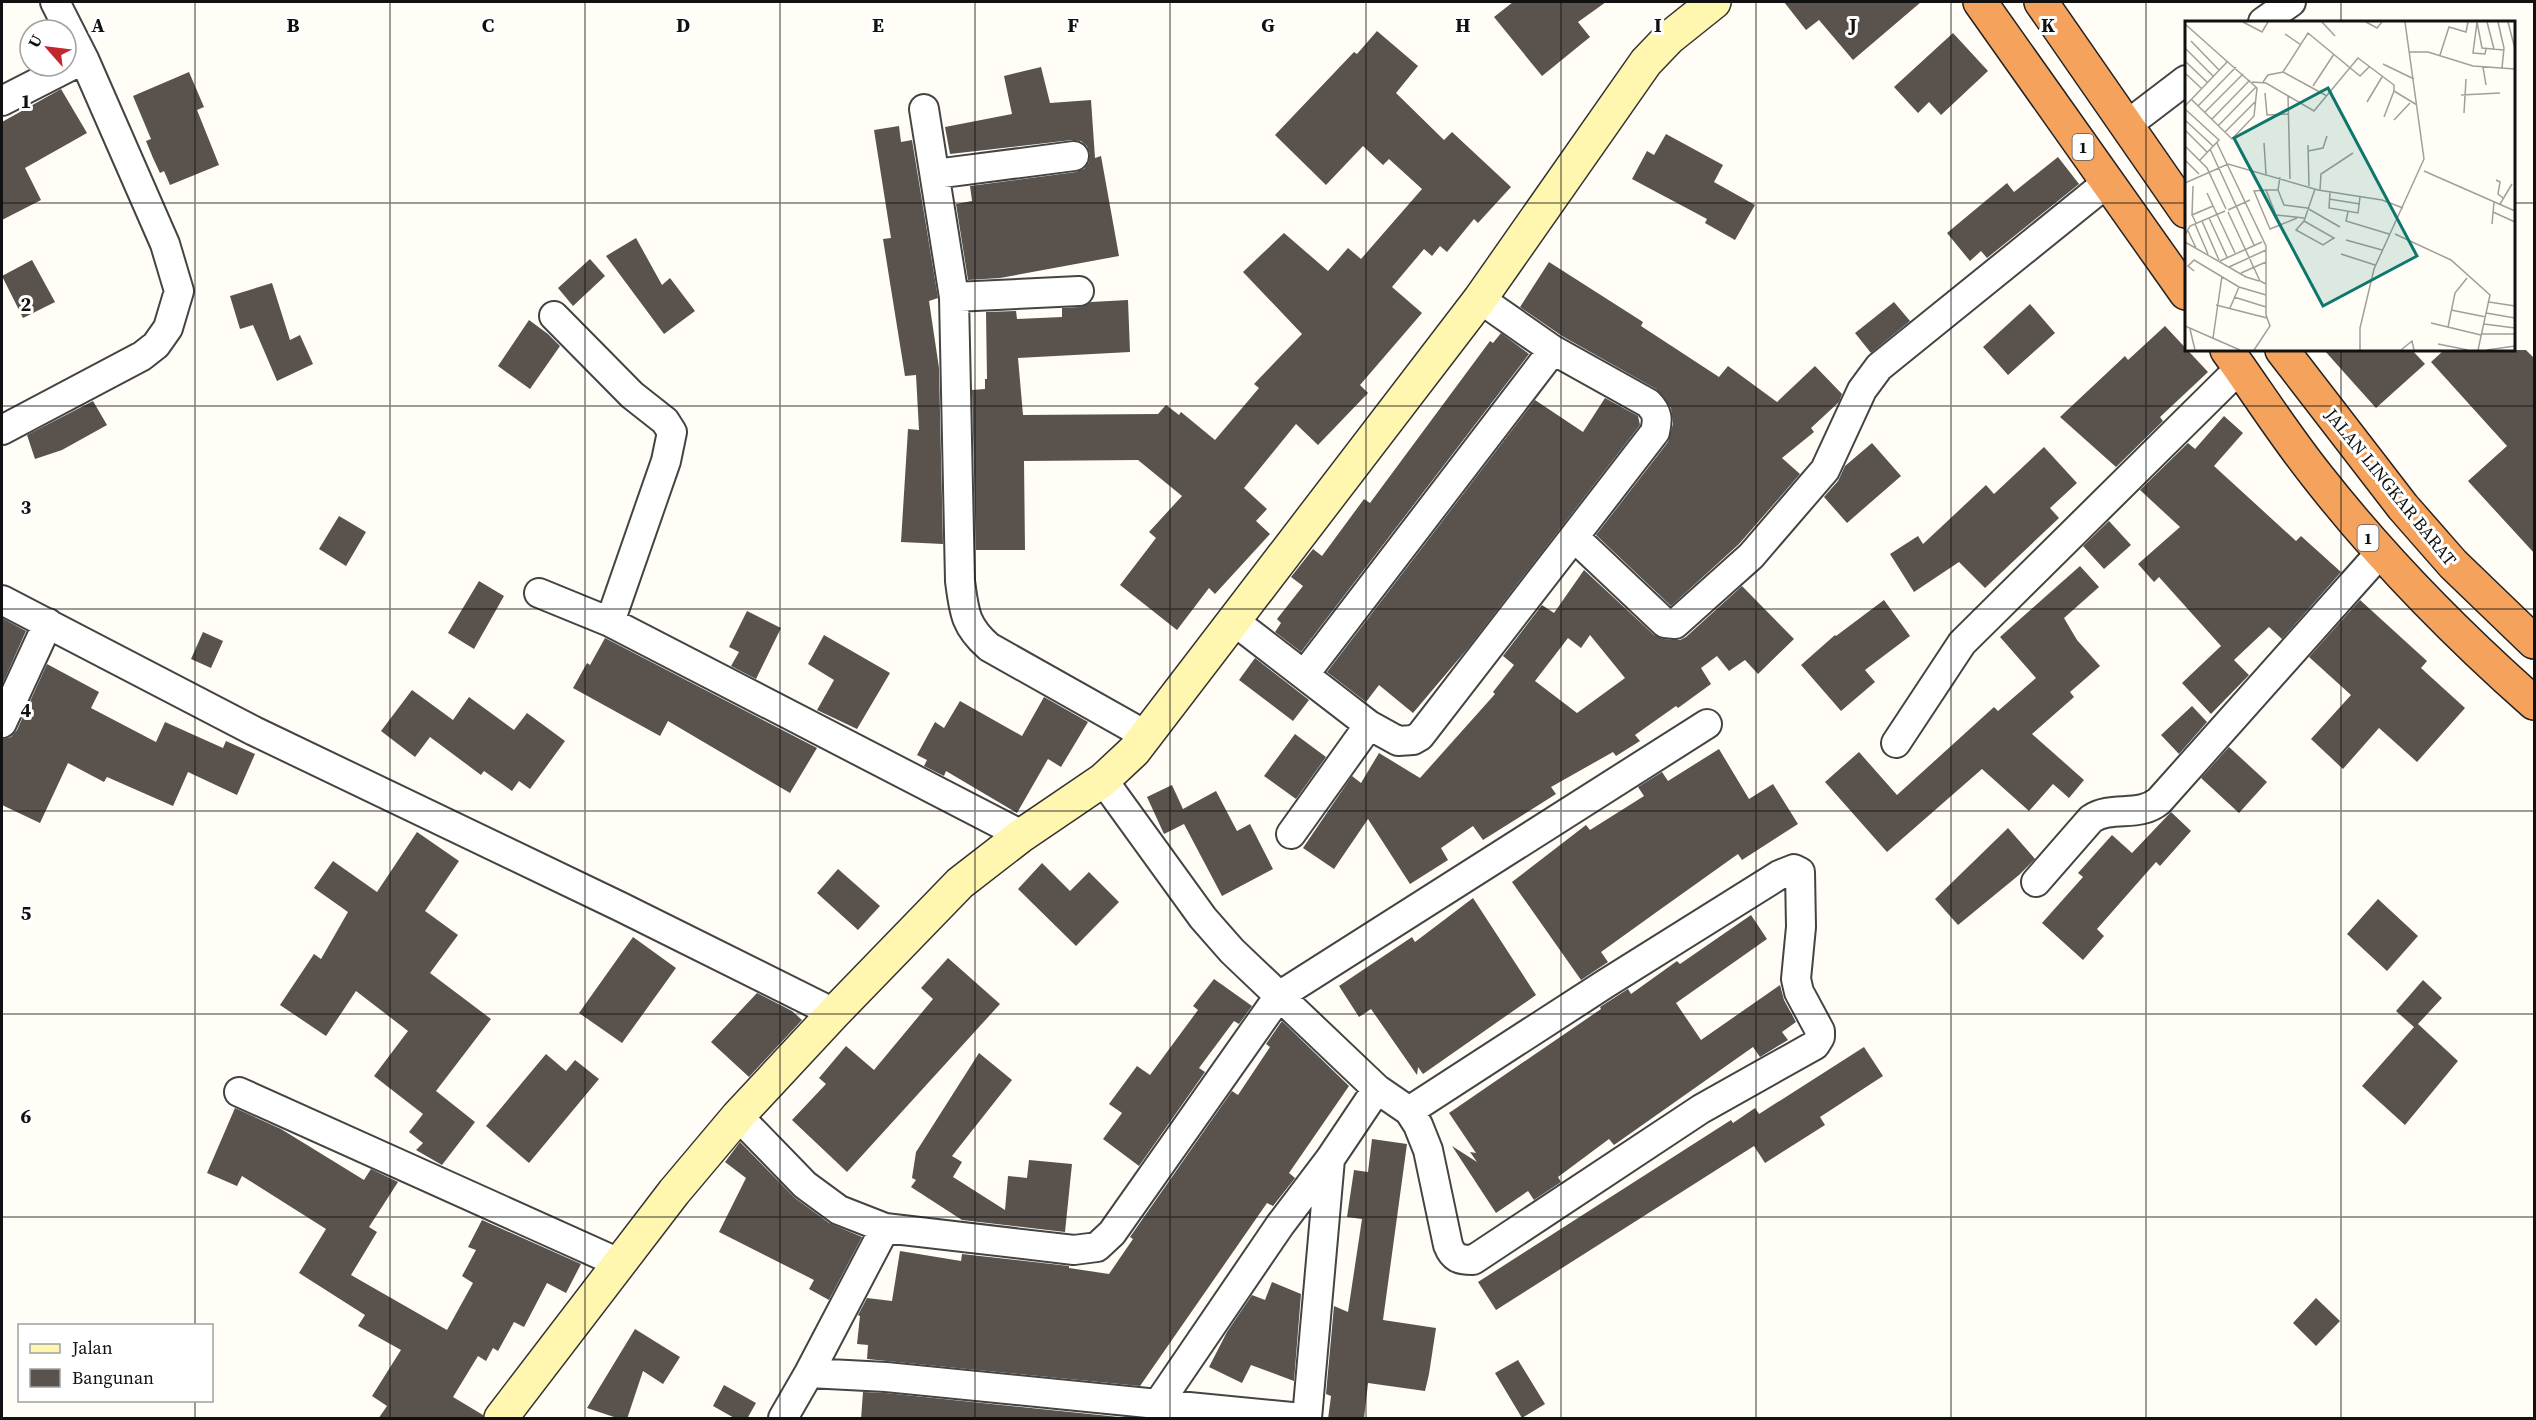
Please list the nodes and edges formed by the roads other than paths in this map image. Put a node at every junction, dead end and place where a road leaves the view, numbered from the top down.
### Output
1 (55, 2) edge
2 (1714, 2) edge
3 (1980, 2) edge
4 (2040, 2) edge
5 (2291, 2) edge
6 (2264, 21) edge
7 (84, 59) junction
8 (2185, 82) edge
9 (2, 101) edge
10 (924, 108) dead end
11 (2127, 125) junction
12 (1074, 156) dead end
13 (935, 174) junction
14 (2108, 182) junction
15 (2185, 209) edge
16 (2185, 289) edge
17 (1079, 291) dead end
18 (954, 297) junction
19 (1480, 299) junction
20 (554, 316) dead end
21 (1552, 350) junction
22 (2283, 351) edge
23 (2234, 359) edge
24 (2, 430) edge
25 (1574, 537) junction
26 (2381, 552) junction
27 (539, 593) dead end
28 (2, 600) edge
29 (1234, 621) junction
30 (610, 622) junction
31 (48, 623) junction
32 (2535, 642) edge
33 (1304, 675) junction
34 (2535, 703) edge
35 (2, 723) edge
36 (1707, 724) dead end
37 (1370, 726) junction
38 (1147, 736) junction
39 (1896, 743) dead end
40 (1104, 780) junction
41 (1291, 834) dead end
42 (1022, 835) junction
43 (2036, 882) dead end
44 (1278, 996) junction
45 (834, 1013) junction
46 (1377, 1089) junction
47 (239, 1092) dead end
48 (1409, 1111) junction
49 (738, 1116) junction
50 (1330, 1159) junction
51 (885, 1228) junction
52 (619, 1263) junction
53 (809, 1373) junction
54 (1158, 1404) junction
55 (501, 1419) edge
56 (783, 1419) edge
57 (1302, 1419) edge
58 (1307, 1419) edge

1 - 7 street
2 - 19 street
3 - 14 highway, 1
4 - 11 highway
5 - 6 street
7 - 9 street
7 - 24 street
8 - 11 street
10 - 13 street
11 - 15 highway
12 - 13 street
13 - 18 street
14 - 16 highway, 1
14 - 25 street
17 - 18 street
18 - 38 street
19 - 21 street
19 - 29 street
20 - 30 street
21 - 25 street
21 - 33 street
22 - 32 highway, JALAN LINGKAR BARAT
23 - 26 highway, 1
23 - 39 street
25 - 37 street
26 - 34 highway, 1
26 - 43 street
27 - 30 street
28 - 31 street
29 - 33 street
29 - 38 street
30 - 42 street
31 - 35 street
31 - 45 street
33 - 37 street
36 - 44 street
37 - 41 street
38 - 40 street
40 - 42 street
40 - 44 street
42 - 45 street
44 - 46 street
44 - 51 street
45 - 49 street
46 - 48 street
46 - 50 street
47 - 52 street
48 - 48 street
49 - 51 street
49 - 52 street
50 - 54 street
50 - 58 street
51 - 53 street
52 - 55 street
53 - 54 street
53 - 56 street
54 - 57 street

